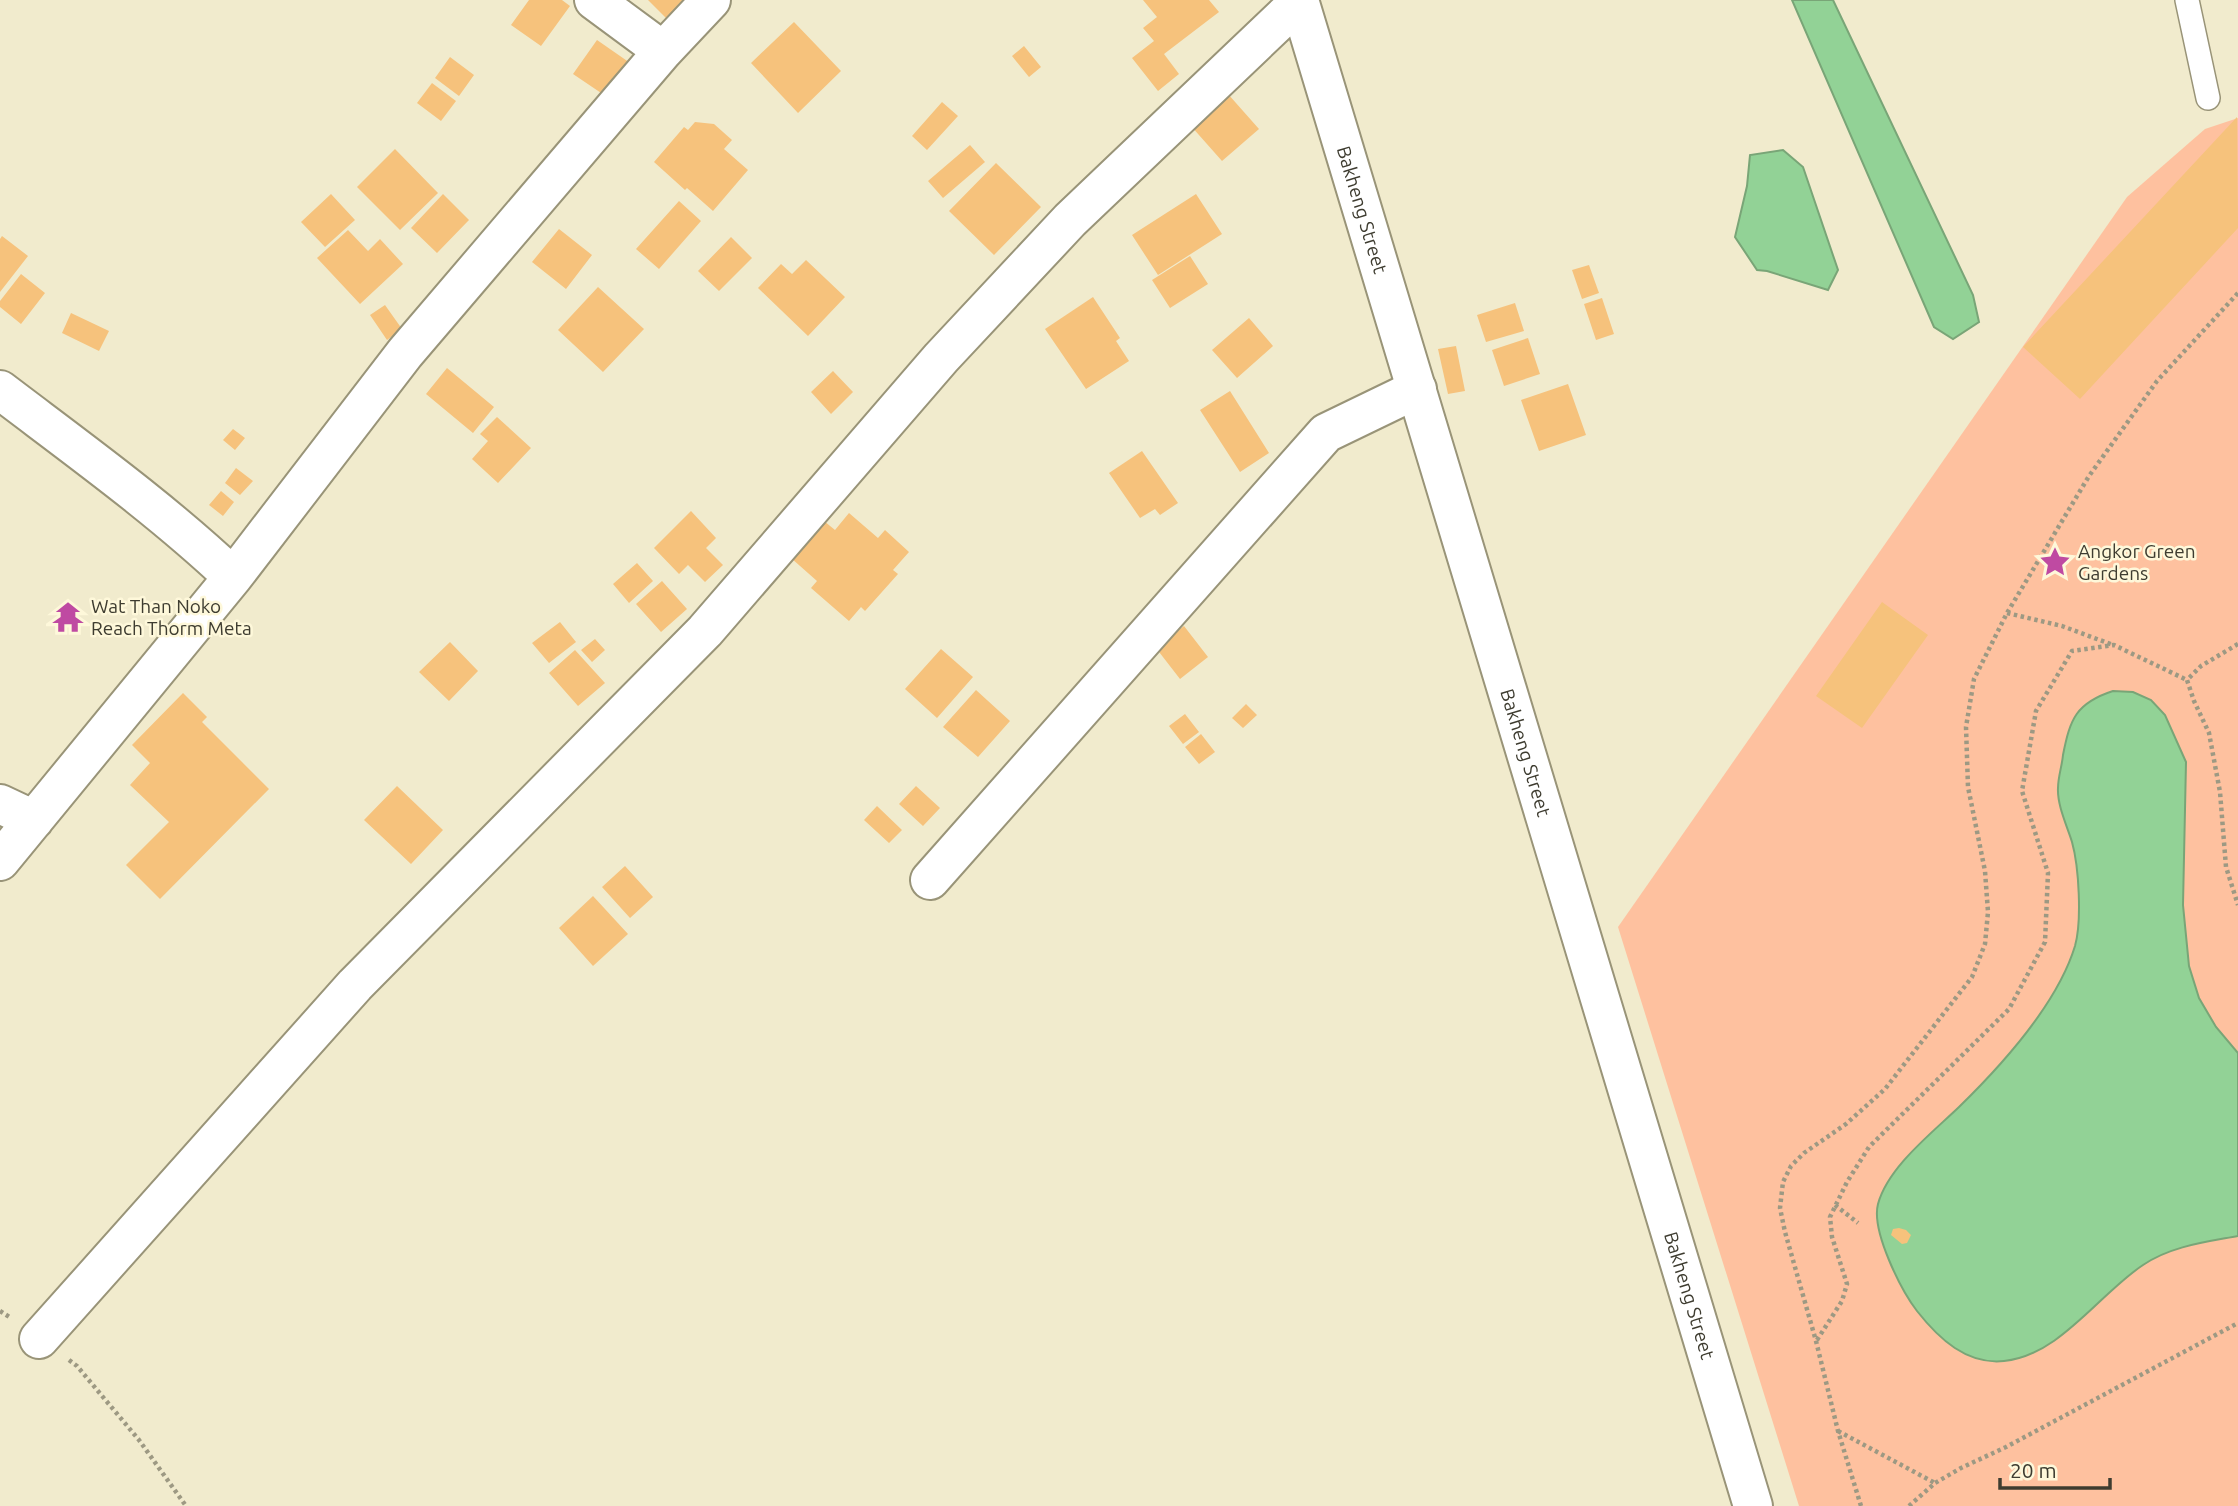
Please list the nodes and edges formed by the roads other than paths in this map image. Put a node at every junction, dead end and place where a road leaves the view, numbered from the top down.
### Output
1 (593, 0) edge
2 (711, 0) edge
3 (2187, 0) edge
4 (1299, 1) edge
5 (663, 51) junction
6 (2208, 98) dead end
7 (1417, 389) junction
8 (0, 390) edge
9 (233, 578) junction
10 (0, 804) edge
11 (34, 820) junction
12 (0, 860) edge
13 (930, 880) dead end
14 (39, 1339) road end
15 (1753, 1506) edge

1 - 5 street
2 - 5 street
3 - 6 lane
4 - 7 street, Bakheng Street
4 - 14 street
5 - 9 street
7 - 13 street
7 - 15 street, Bakheng Street
8 - 9 street
9 - 11 street
10 - 11 street
11 - 12 street

